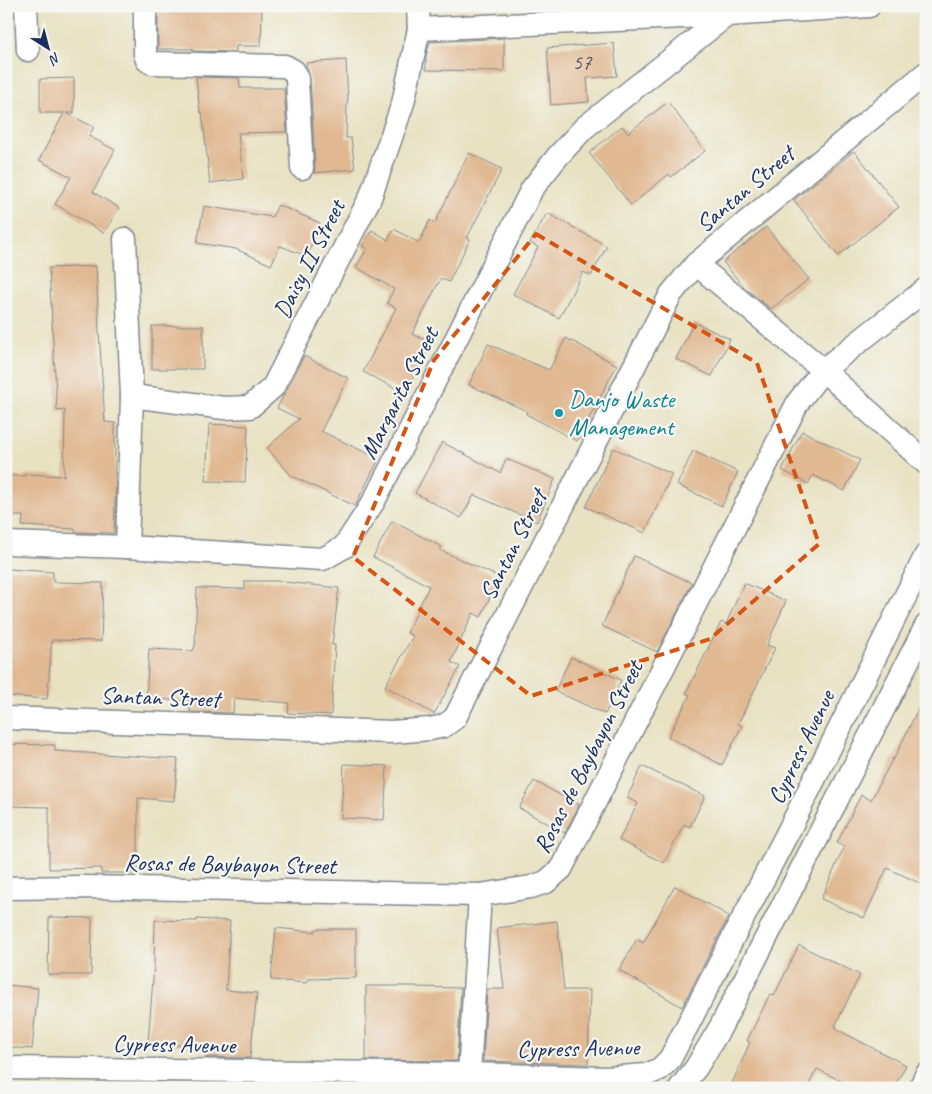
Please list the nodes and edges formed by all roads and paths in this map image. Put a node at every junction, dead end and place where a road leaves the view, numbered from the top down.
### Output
1 (26, 6) edge
2 (145, 6) edge
3 (418, 6) edge
4 (869, 6) edge
5 (727, 15) junction
6 (419, 29) junction
7 (28, 50) dead end
8 (926, 73) edge
9 (302, 168) dead end
10 (126, 239) dead end
11 (696, 264) junction
12 (926, 289) edge
13 (823, 370) junction
14 (132, 396) junction
15 (926, 463) edge
16 (6, 543) edge
17 (127, 547) junction
18 (926, 556) edge
19 (926, 626) edge
20 (6, 718) edge
21 (791, 826) junction
22 (817, 838) junction
23 (6, 888) edge
24 (480, 895) junction
25 (6, 1068) edge
26 (926, 1075) edge
27 (471, 1081) edge
28 (546, 1082) edge
29 (653, 1082) edge
30 (680, 1088) edge
31 (920, 1088) edge

1 - 7 street
2 - 9 street
3 - 6 street, Daisy II Street
4 - 5 street
5 - 6 street
5 - 17 street, Margarita Street
6 - 14 street, Daisy II Street
8 - 11 street, Santan Street
10 - 14 street
11 - 13 street
11 - 20 street, Santan Street
12 - 13 street, Rosas de Baybayon Street
13 - 15 street
13 - 24 street, Rosas de Baybayon Street
14 - 17 street
16 - 17 street, Margarita Street
18 - 21 street, Cypress Avenue
19 - 22 street
21 - 22 street
21 - 29 street, Cypress Avenue
22 - 30 street
23 - 24 street, Rosas de Baybayon Street
24 - 27 street
25 - 27 street, Cypress Avenue
26 - 31 street
27 - 28 street, Cypress Avenue
28 - 29 street, Cypress Avenue

